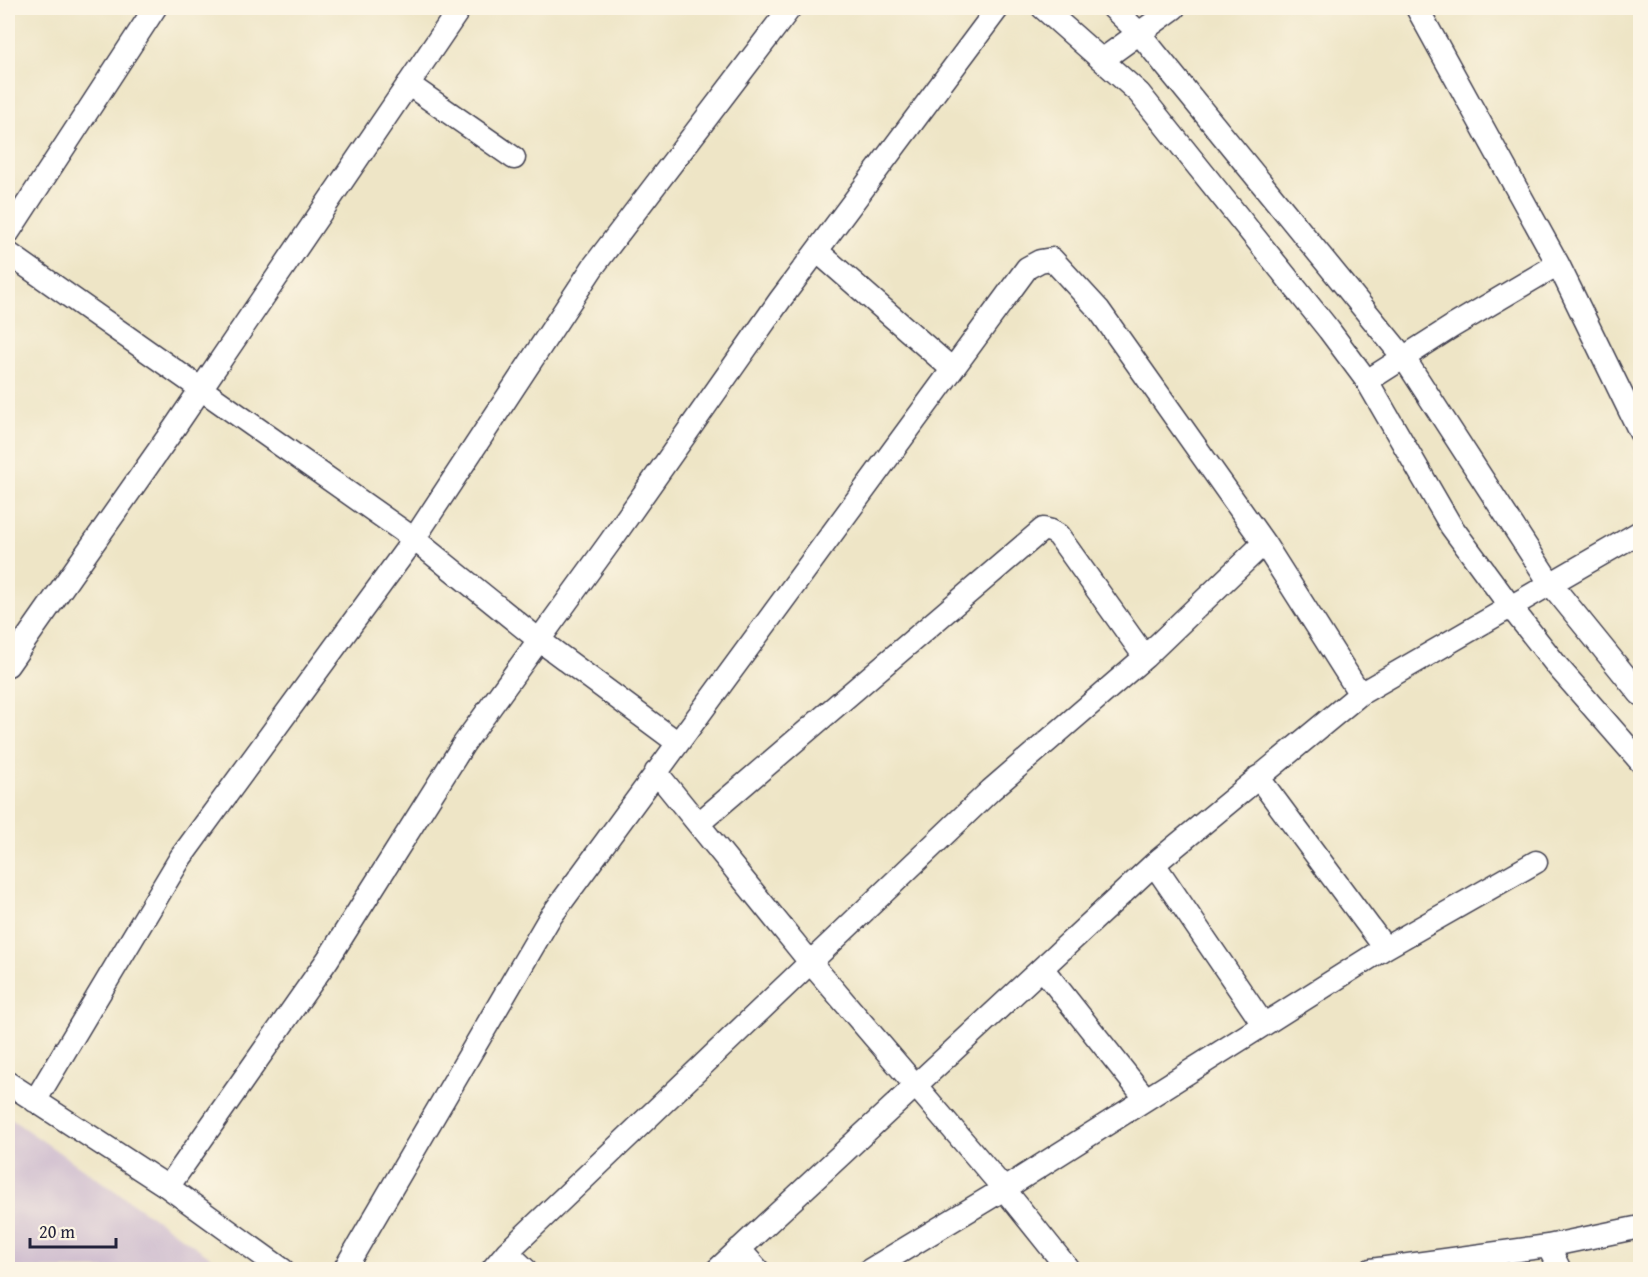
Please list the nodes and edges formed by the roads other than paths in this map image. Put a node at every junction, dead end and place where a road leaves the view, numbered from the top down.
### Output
1 (155, 8) edge
2 (460, 8) edge
3 (790, 8) edge
4 (998, 8) edge
5 (1043, 8) edge
6 (1113, 8) edge
7 (1174, 8) edge
8 (1416, 8) edge
9 (1138, 33) junction
10 (1102, 60) junction
11 (408, 84) junction
12 (514, 158) dead end
13 (8, 232) edge
14 (817, 251) junction
15 (8, 253) edge
16 (1558, 264) junction
17 (1404, 358) junction
18 (952, 369) junction
19 (1367, 381) junction
20 (202, 388) junction
21 (1641, 432) edge
22 (1641, 532) edge
23 (414, 539) junction
24 (1264, 543) junction
25 (1551, 583) junction
26 (1510, 606) junction
27 (539, 640) junction
28 (1145, 657) junction
29 (8, 665) edge
30 (1360, 694) junction
31 (1641, 694) edge
32 (678, 742) junction
33 (1641, 761) edge
34 (656, 772) junction
35 (1258, 777) junction
36 (698, 824) junction
37 (1536, 862) dead end
38 (1154, 864) junction
39 (1385, 948) junction
40 (810, 962) junction
41 (1042, 968) junction
42 (1263, 1024) junction
43 (8, 1083) edge
44 (915, 1086) junction
45 (1146, 1099) junction
46 (35, 1101) junction
47 (168, 1187) junction
48 (1004, 1190) junction
49 (1641, 1227) edge
50 (1548, 1246) junction
51 (739, 1249) junction
52 (499, 1261) edge
53 (1446, 1264) edge
54 (283, 1269) edge
55 (344, 1269) edge
56 (526, 1269) edge
57 (717, 1269) edge
58 (758, 1269) edge
59 (870, 1269) edge
60 (1069, 1269) edge
61 (1371, 1269) edge
62 (1560, 1269) edge

1 - 13 street
2 - 11 street
3 - 23 street
4 - 14 street
5 - 10 street
6 - 9 street
7 - 9 street
8 - 16 street
9 - 10 street
9 - 17 street
10 - 19 street
11 - 12 street
11 - 20 street
14 - 18 street
14 - 27 street
15 - 20 street
16 - 17 street
16 - 21 street
17 - 19 street
17 - 25 street
18 - 24 street
18 - 32 street
19 - 26 street
20 - 23 street
20 - 29 street
22 - 25 street
23 - 27 street
23 - 46 street
24 - 28 street
24 - 30 street
25 - 26 street
25 - 31 street
26 - 30 street
26 - 33 street
27 - 32 street
27 - 47 street
28 - 36 street
28 - 40 street
30 - 35 street
32 - 34 street
34 - 36 street
34 - 55 street
35 - 38 street
35 - 39 street
36 - 40 street
37 - 39 street
38 - 41 street
38 - 42 street
39 - 42 street
40 - 44 street
40 - 52 street
41 - 44 street
41 - 45 street
42 - 45 street
43 - 46 street
44 - 48 street
44 - 51 street
45 - 48 street
46 - 47 street
47 - 54 street
48 - 59 street
48 - 60 street
49 - 50 street
50 - 53 street
50 - 62 street
51 - 57 street
51 - 58 street
52 - 56 street
53 - 61 street

